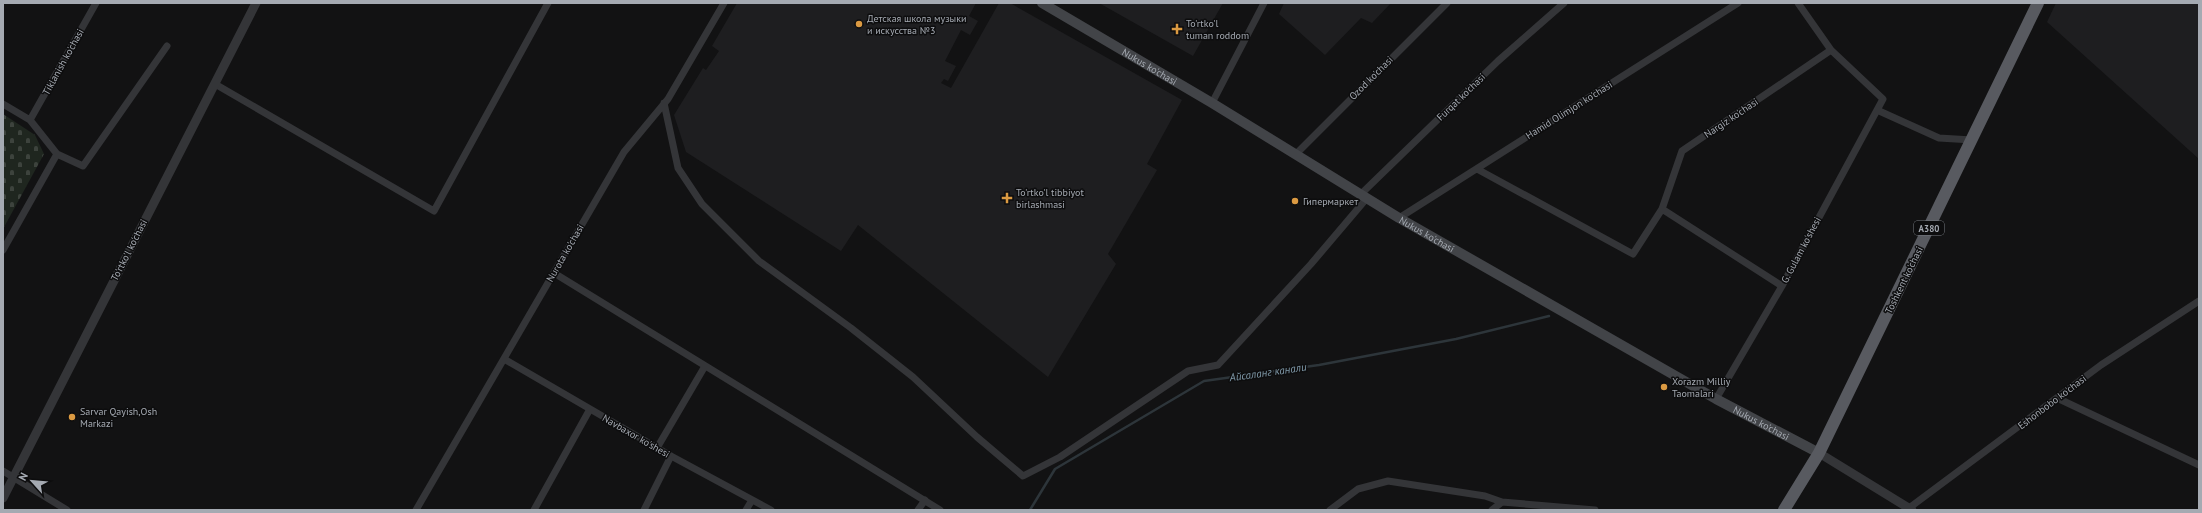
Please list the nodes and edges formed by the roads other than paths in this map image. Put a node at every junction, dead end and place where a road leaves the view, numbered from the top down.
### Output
1 (96, 3) edge
2 (256, 3) edge
3 (548, 3) edge
4 (724, 3) edge
5 (1042, 3) edge
6 (1264, 3) edge
7 (1447, 3) edge
8 (1564, 3) edge
9 (1738, 3) edge
10 (1798, 3) edge
11 (2038, 3) edge
12 (167, 46) dead end
13 (1831, 50) junction
14 (215, 84) junction
15 (664, 103) junction
16 (1212, 103) junction
17 (3, 104) edge
18 (1877, 110) junction
19 (30, 120) junction
20 (1972, 140) junction
21 (57, 154) junction
22 (1296, 154) junction
23 (1477, 169) junction
24 (1364, 196) junction
25 (1662, 209) junction
26 (1399, 218) junction
27 (3, 250) edge
28 (554, 273) junction
29 (1782, 286) junction
30 (2199, 301) edge
31 (504, 358) junction
32 (705, 366) junction
33 (2057, 398) junction
34 (1716, 399) junction
35 (590, 409) junction
36 (657, 448) junction
37 (1819, 453) junction
38 (671, 456) junction
39 (2199, 466) edge
40 (3, 471) edge
41 (14, 478) junction
42 (3, 498) edge
43 (752, 500) junction
44 (924, 500) junction
45 (1502, 502) junction
46 (1911, 509) edge
47 (67, 510) edge
48 (416, 510) edge
49 (534, 510) edge
50 (644, 510) edge
51 (746, 510) edge
52 (770, 510) edge
53 (918, 510) edge
54 (940, 510) edge
55 (1330, 510) edge
56 (1492, 510) edge
57 (1595, 510) edge
58 (1784, 510) edge

1 - 19 street, Tiklanish ko'chasi
2 - 14 street, To'rtko'l ko'chasi
3 - 14 street
4 - 15 street, Nurota ko'chasi
5 - 16 main road, Nukus ko'chasi
6 - 16 street
7 - 22 street, Ozod ko'chasi
8 - 24 street, Furqat ko'chasi
9 - 23 street, Hamid Olimjon ko'chasi
10 - 13 street
11 - 20 highway, Toshkent ko'chasi / A380
12 - 21 street
13 - 18 street, G. Gulam ko'shesi
13 - 25 street, Nargiz ko'chasi
14 - 41 street, To'rtko'l ko'chasi
15 - 24 street, Furqat ko'chasi
15 - 28 street, Nurota ko'chasi
16 - 22 main road, Nukus ko'chasi
17 - 19 street
18 - 20 street
18 - 29 street, G. Gulam ko'shesi
19 - 21 street
20 - 37 highway, Toshkent ko'chasi / A380
21 - 27 street
22 - 24 main road, Nukus ko'chasi
23 - 25 street, Nargiz ko'chasi
23 - 26 street, Hamid Olimjon ko'chasi
24 - 26 main road, Nukus ko'chasi
25 - 29 street
26 - 34 main road, Nukus ko'chasi
28 - 31 street, Nurota ko'chasi
28 - 32 street
29 - 34 street, G. Gulam ko'shesi
30 - 33 street, Eshonbobo ko'chasi
31 - 35 street, Navbaxor ko'shesi
31 - 48 street, Nurota ko'chasi
32 - 36 street
32 - 44 street
33 - 39 street
33 - 46 street, Eshonbobo ko'chasi
34 - 37 main road, Nukus ko'chasi
35 - 36 street, Navbaxor ko'shesi
35 - 49 street
36 - 38 street, Navbaxor ko'shesi
37 - 46 street
37 - 58 highway, Toshkent ko'chasi / A380
38 - 43 street, Navbaxor ko'shesi
38 - 50 street
40 - 41 street
41 - 42 street, To'rtko'l ko'chasi
41 - 47 street
43 - 51 street
43 - 52 street, Navbaxor ko'shesi
44 - 53 street
44 - 54 street
45 - 55 street
45 - 56 street
45 - 57 street

